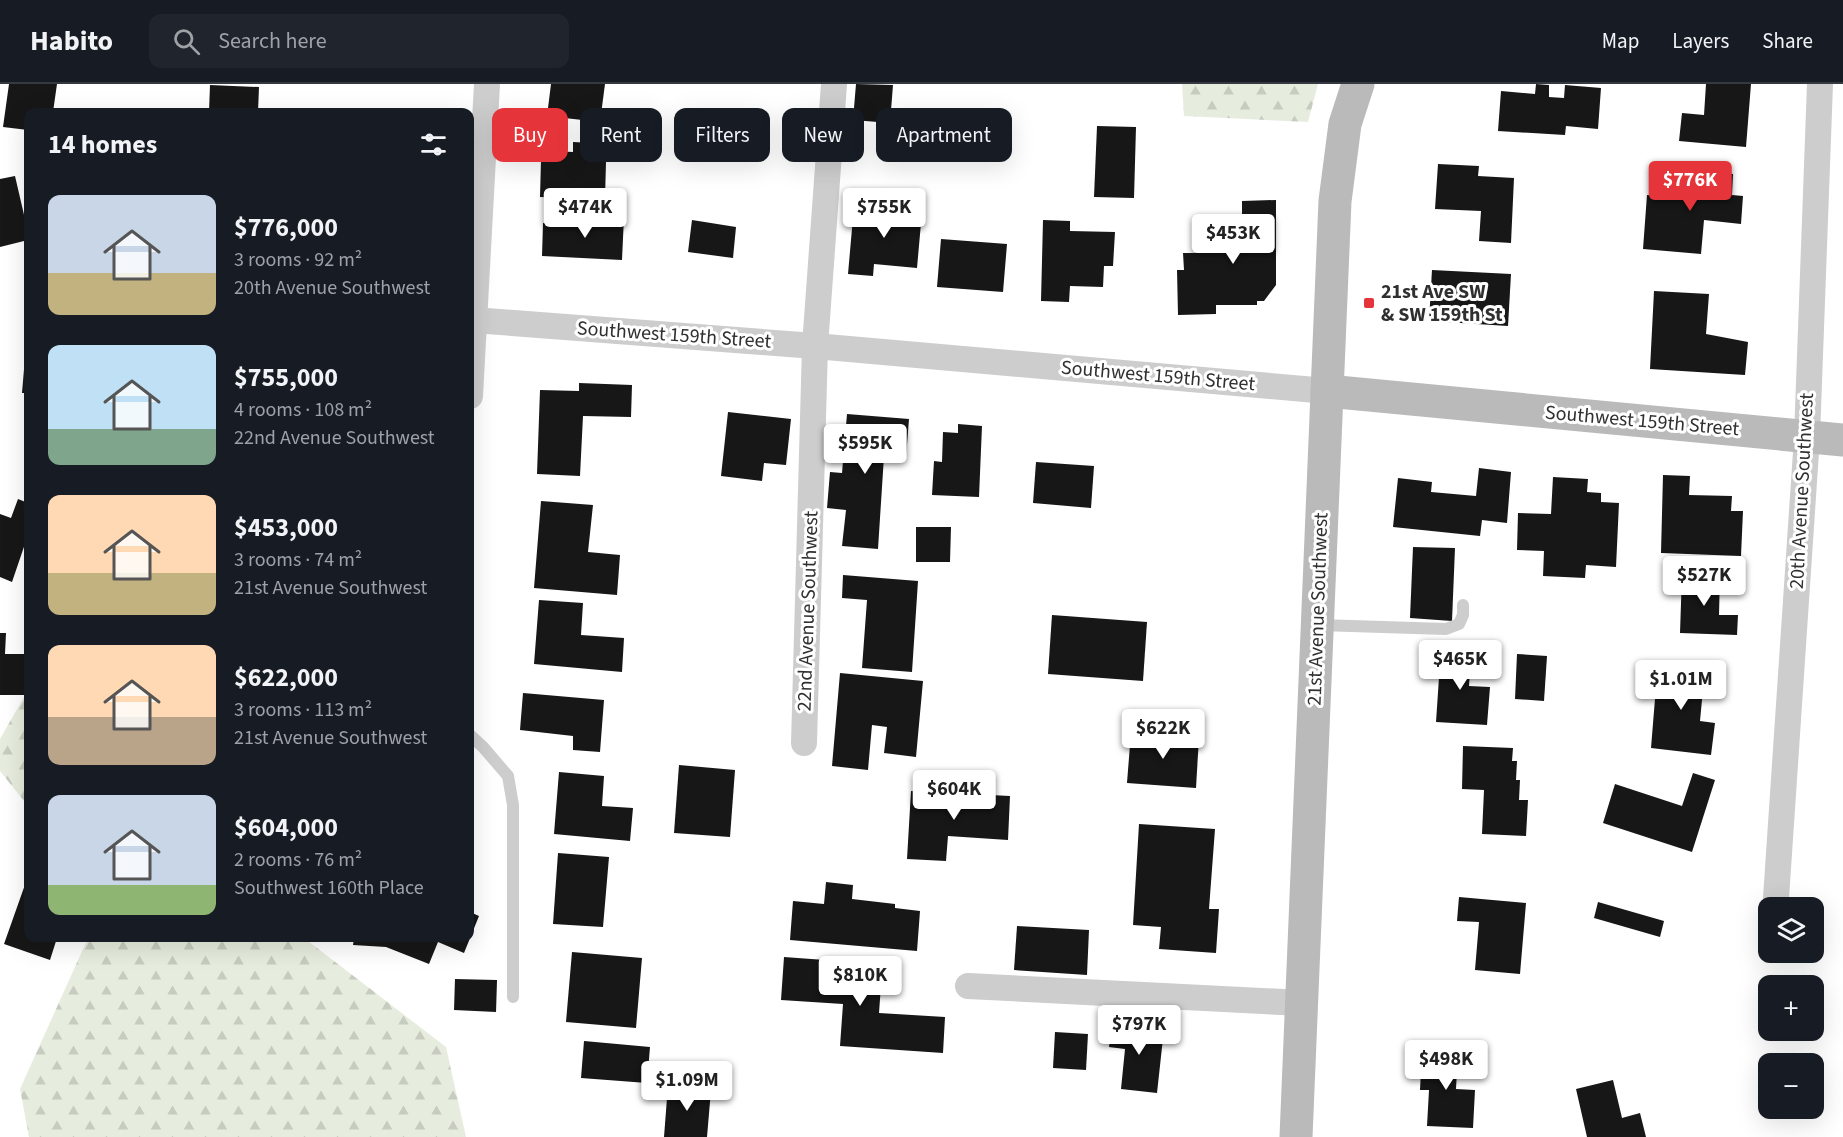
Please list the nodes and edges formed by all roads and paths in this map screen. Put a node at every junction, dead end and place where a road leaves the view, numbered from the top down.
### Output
1 (487, 84) edge
2 (834, 84) edge
3 (1358, 84) edge
4 (1820, 84) edge
5 (474, 303) edge
6 (474, 320) edge
7 (815, 346) junction
8 (1327, 391) junction
9 (1807, 436) junction
10 (1843, 441) edge
11 (1463, 605) dead end
12 (1318, 625) junction
13 (474, 739) edge
14 (804, 743) dead end
15 (1776, 897) edge
16 (968, 986) dead end
17 (513, 997) dead end
18 (1302, 1003) junction
19 (1296, 1137) edge

1 - 5 street
2 - 7 street, 22nd Avenue Southwest
3 - 8 street, 21st Avenue Southwest
4 - 9 street, 20th Avenue Southwest
6 - 7 street, Southwest 159th Street
7 - 8 street, Southwest 159th Street
7 - 14 street, 22nd Avenue Southwest
8 - 9 street, Southwest 159th Street
8 - 12 street, 21st Avenue Southwest
9 - 10 street, Southwest 159th Street
9 - 15 street, 20th Avenue Southwest
11 - 12 lane
12 - 18 street, 21st Avenue Southwest
13 - 17 lane
16 - 18 street
18 - 19 street, 21st Avenue Southwest

